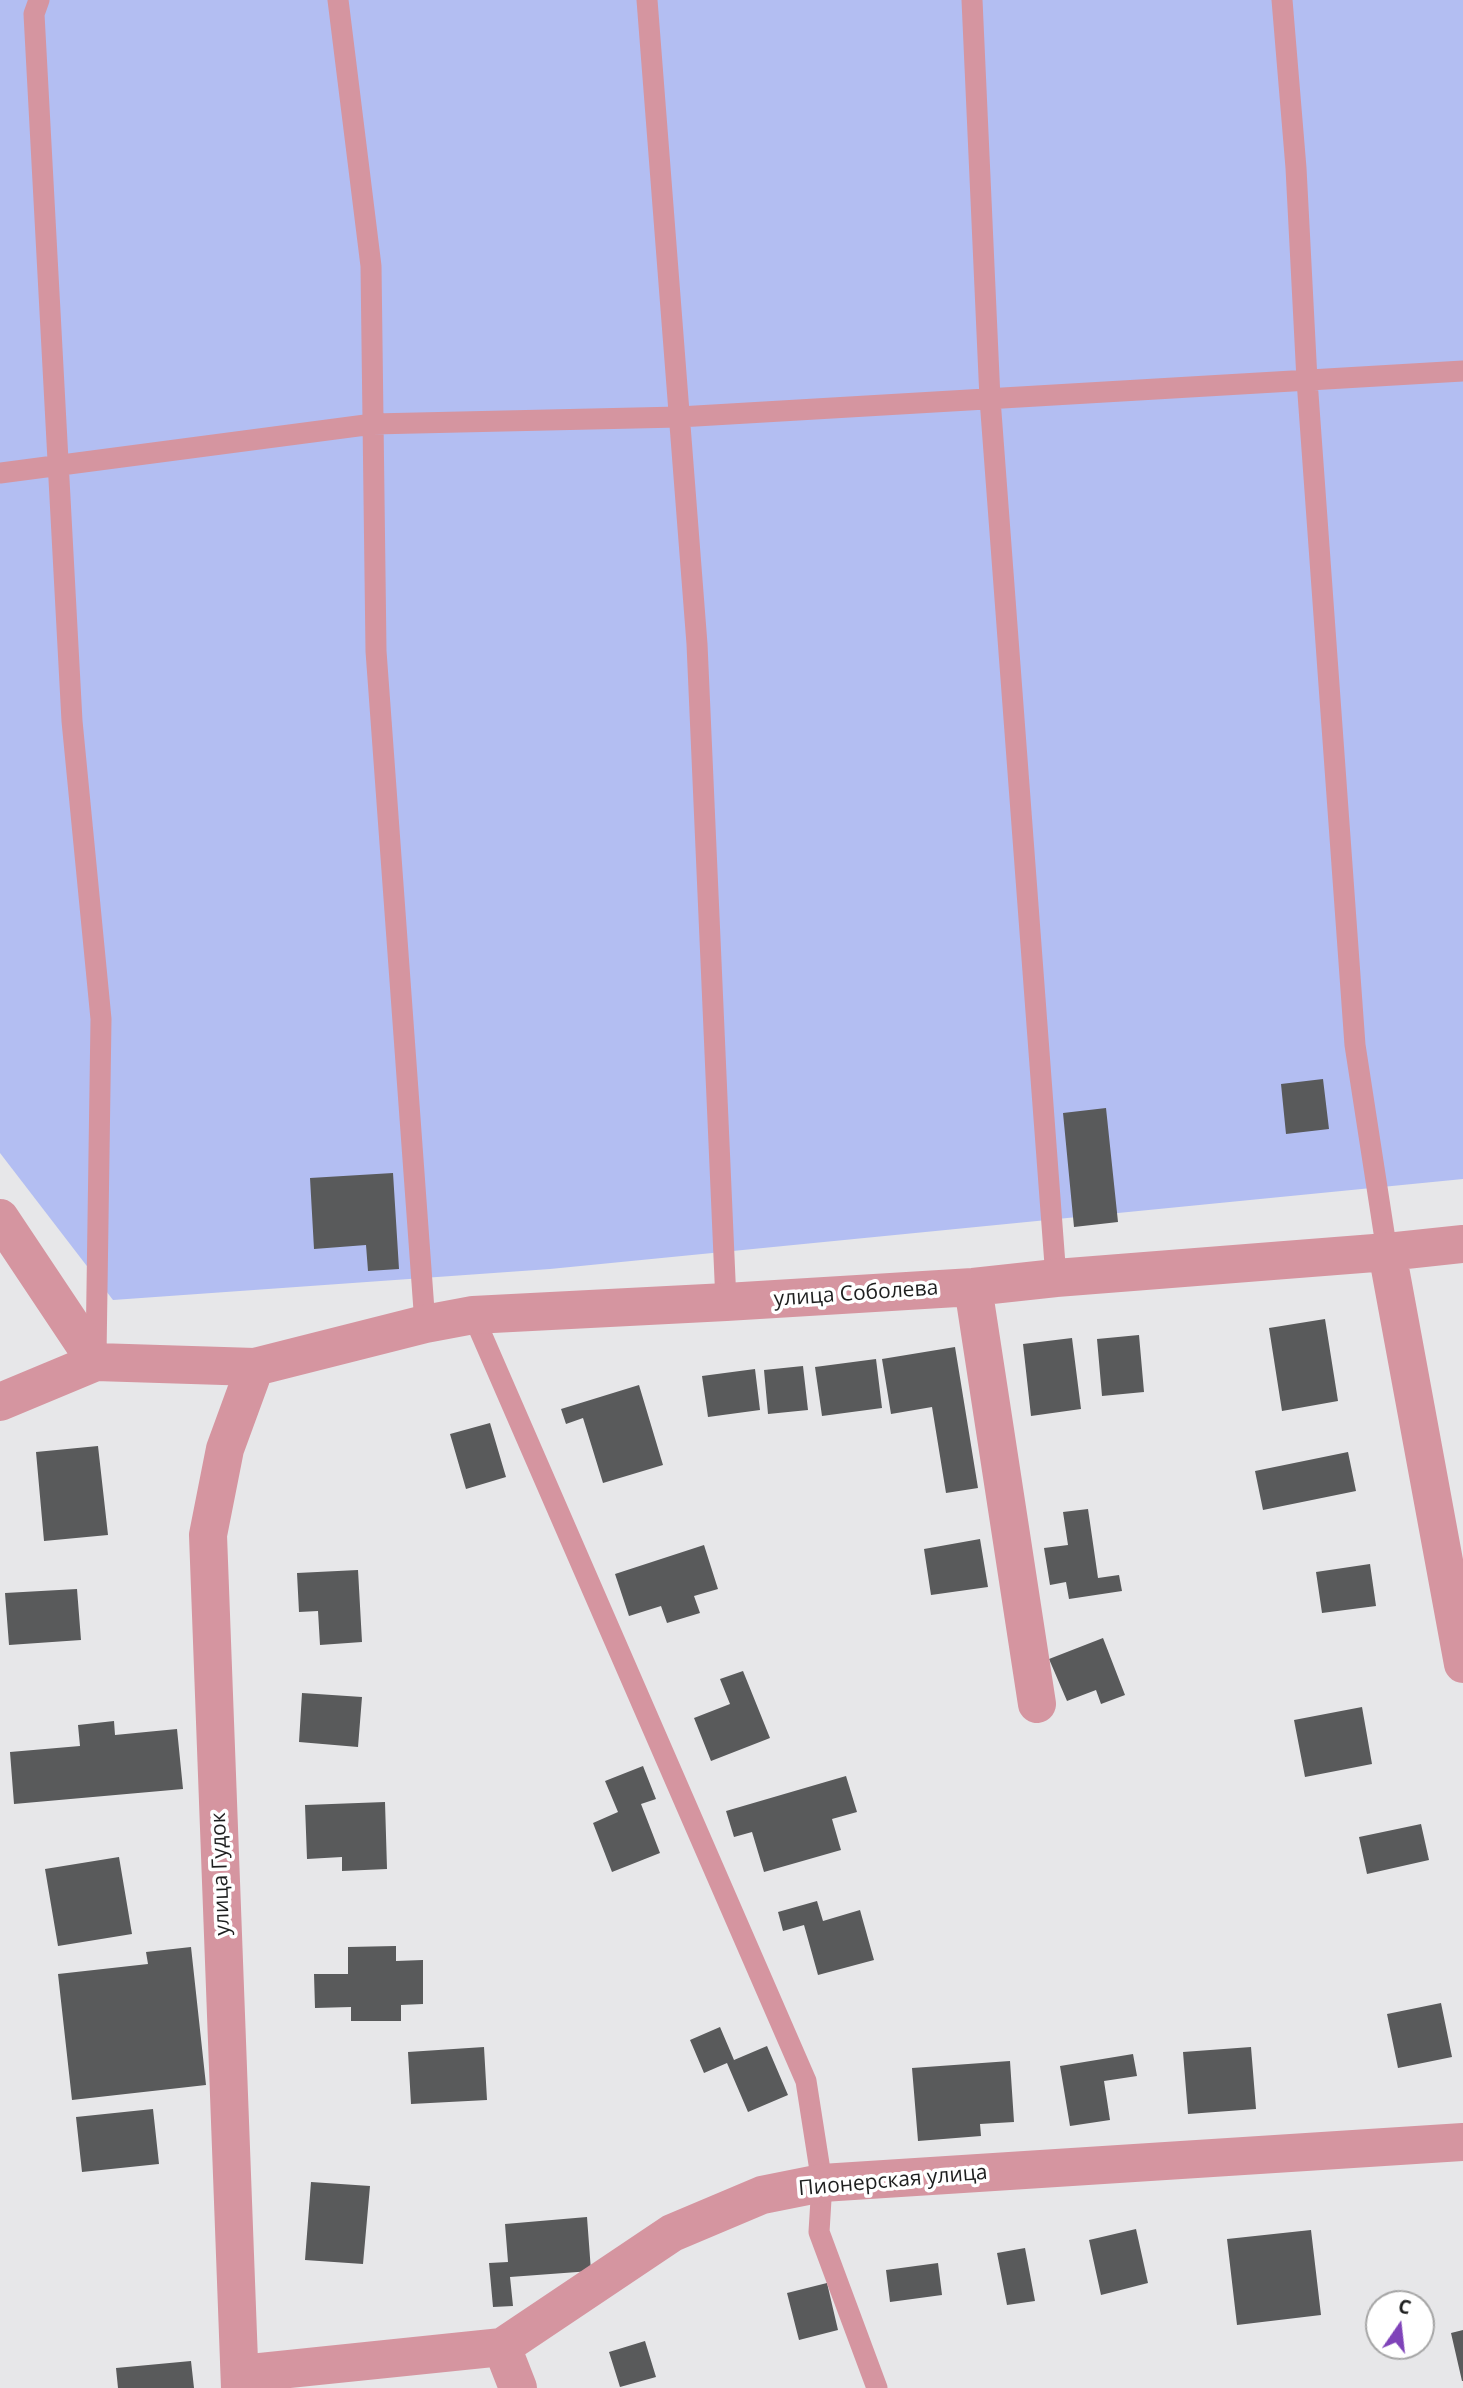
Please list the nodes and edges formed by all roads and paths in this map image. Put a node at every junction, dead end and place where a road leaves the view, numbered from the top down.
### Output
1 (39, 0) edge
2 (338, 0) edge
3 (647, 0) edge
4 (972, 0) edge
5 (1282, 0) edge
6 (1463, 371) edge
7 (1307, 380) junction
8 (990, 399) junction
9 (679, 416) junction
10 (373, 424) junction
11 (58, 465) junction
12 (0, 472) edge
13 (0, 1218) edge
14 (1463, 1244) edge
15 (1387, 1252) junction
16 (1056, 1278) junction
17 (974, 1287) junction
18 (726, 1302) junction
19 (473, 1315) junction
20 (425, 1324) junction
21 (96, 1362) junction
22 (255, 1367) junction
23 (0, 1402) edge
24 (1463, 1664) edge
25 (1037, 1704) dead end
26 (1463, 2143) edge
27 (822, 2183) junction
28 (502, 2347) junction
29 (241, 2381) edge
30 (517, 2388) edge
31 (877, 2388) edge

1 - 11 lane
2 - 10 lane
3 - 9 lane
4 - 8 lane
5 - 7 lane
6 - 7 lane
7 - 8 lane
7 - 15 lane
8 - 9 lane
8 - 16 lane
9 - 10 lane
9 - 18 lane
10 - 11 lane
10 - 20 lane
11 - 12 lane
11 - 21 lane
13 - 21 street
14 - 15 street, улица Соболева
15 - 16 street, улица Соболева
15 - 24 street
16 - 17 street, улица Соболева
17 - 18 street, улица Соболева
17 - 25 street
18 - 19 street, улица Соболева
19 - 20 street, улица Соболева
19 - 27 lane
20 - 22 street, улица Соболева
21 - 22 street, улица Соболева
21 - 23 street
22 - 29 street, улица Гудок
26 - 27 street, Пионерская улица
27 - 28 street, Пионерская улица
27 - 31 lane
28 - 29 street, Пионерская улица
28 - 30 street

